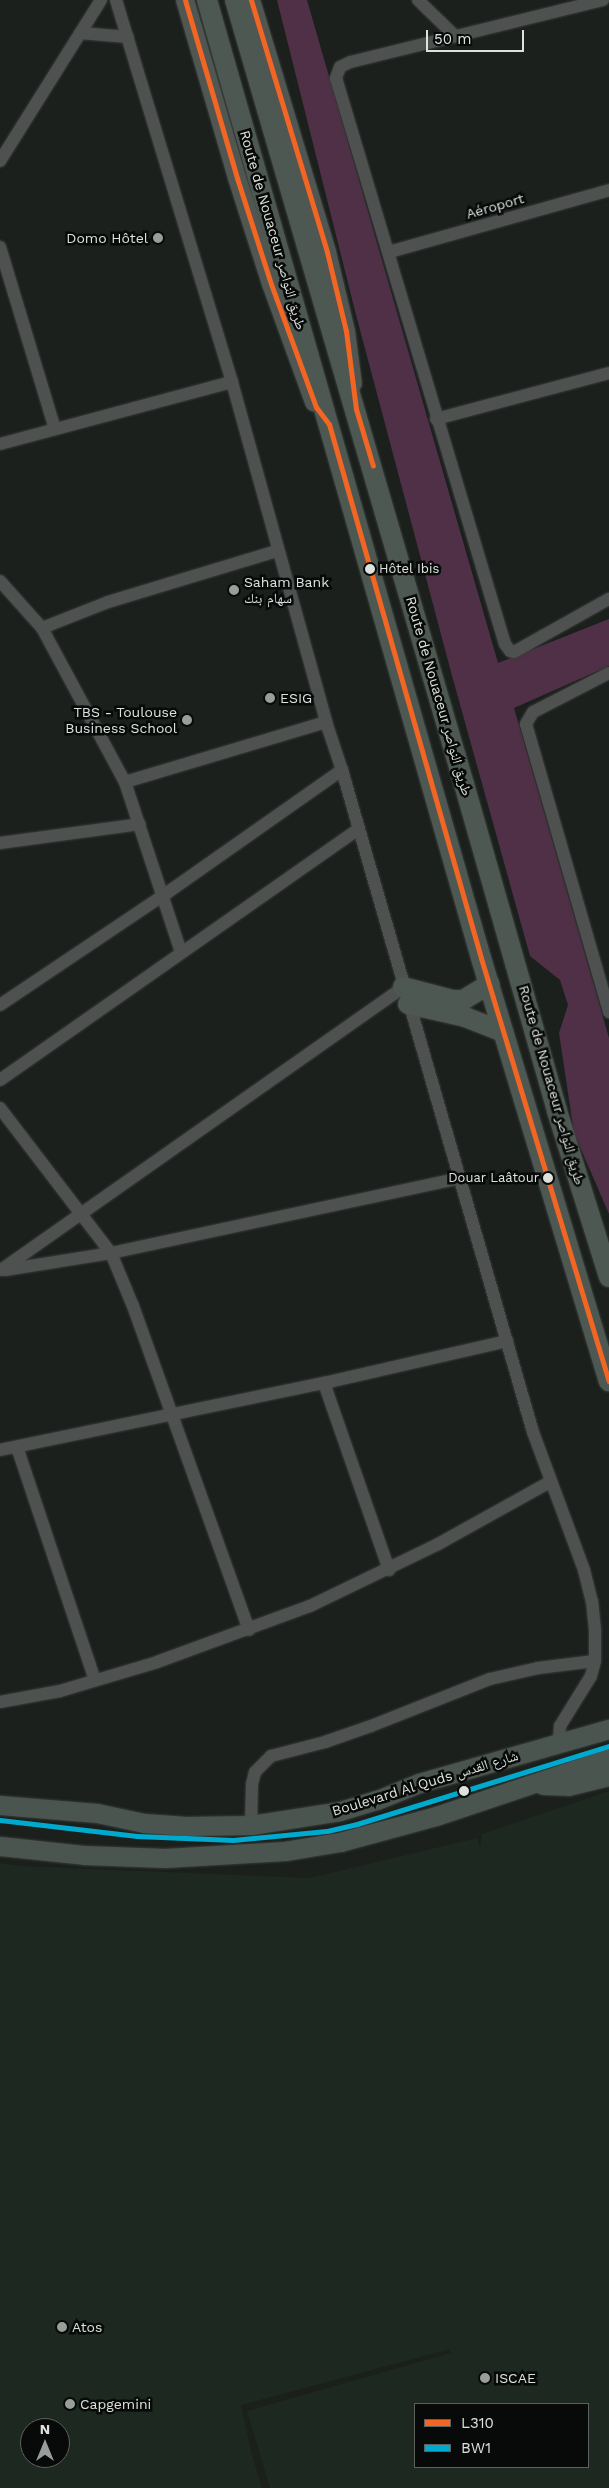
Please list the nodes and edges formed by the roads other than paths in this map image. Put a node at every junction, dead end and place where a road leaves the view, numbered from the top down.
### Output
1 (101, 0) edge
2 (116, 0) edge
3 (185, 0) edge
4 (207, 0) edge
5 (236, 0) edge
6 (251, 0) edge
7 (418, 0) edge
8 (603, 0) edge
9 (80, 33) junction
10 (455, 36) junction
11 (128, 37) junction
12 (0, 161) edge
13 (609, 190) edge
14 (0, 247) edge
15 (389, 252) junction
16 (609, 373) edge
17 (232, 382) junction
18 (356, 409) junction
19 (436, 419) junction
20 (329, 424) junction
21 (56, 429) junction
22 (0, 444) edge
23 (277, 551) junction
24 (0, 581) edge
25 (609, 599) edge
26 (42, 628) junction
27 (608, 676) edge
28 (326, 722) junction
29 (342, 770) junction
30 (125, 782) junction
31 (140, 824) junction
32 (358, 828) junction
33 (0, 844) edge
34 (164, 895) junction
35 (181, 952) junction
36 (490, 984) junction
37 (400, 995) junction
38 (0, 1005) edge
39 (609, 1012) edge
40 (504, 1032) junction
41 (0, 1080) edge
42 (0, 1108) edge
43 (460, 1178) junction
44 (81, 1215) junction
45 (602, 1236) edge
46 (111, 1252) junction
47 (0, 1270) edge
48 (609, 1277) edge
49 (507, 1340) junction
50 (609, 1381) edge
51 (324, 1384) junction
52 (170, 1414) junction
53 (17, 1447) junction
54 (0, 1450) edge
55 (550, 1482) junction
56 (389, 1570) junction
57 (249, 1630) junction
58 (595, 1661) junction
59 (95, 1680) junction
60 (0, 1702) edge
61 (609, 1729) edge
62 (559, 1742) junction
63 (609, 1758) edge
64 (609, 1776) edge
65 (535, 1784) junction
66 (0, 1805) edge
67 (251, 1825) junction
68 (0, 1846) edge

1 - 9 street
2 - 11 street
3 - 20 main road
4 - 20 highway, Route de Nouaceur طريق النواصر
5 - 18 highway, Route de Nouaceur طريق النواصر
6 - 18 main road
7 - 10 street
8 - 10 street
9 - 11 street
9 - 12 street
10 - 15 street
11 - 17 street
13 - 15 street, Aéroport
14 - 21 street
15 - 19 street
16 - 19 street
17 - 21 street
17 - 23 street
18 - 45 highway, Route de Nouaceur طريق النواصر
19 - 25 street
20 - 36 highway, Route de Nouaceur طريق النواصر
21 - 22 street
23 - 26 street
23 - 28 street
24 - 26 street
26 - 30 street
27 - 39 street
28 - 29 street
28 - 30 street
29 - 32 street
29 - 34 street
30 - 31 street
31 - 33 street
31 - 34 street
32 - 35 street
32 - 37 street
34 - 35 street
34 - 38 street
35 - 41 street
36 - 37 highway
36 - 40 highway, Route de Nouaceur طريق النواصر
37 - 40 highway
37 - 43 street
37 - 44 street
40 - 50 highway, Route de Nouaceur طريق النواصر
42 - 44 street
43 - 46 street
43 - 49 street
44 - 46 street
44 - 47 street
45 - 48 highway, Route de Nouaceur طريق النواصر
46 - 47 street
46 - 52 street
49 - 51 street
49 - 55 street
51 - 52 street
51 - 56 street
52 - 53 street
52 - 57 street
53 - 54 street
53 - 59 street
55 - 56 street
55 - 58 street
56 - 57 street
57 - 59 street
58 - 62 street
58 - 67 street
59 - 60 street
61 - 62 main road, Boulevard Al Quds شارع القدس
62 - 67 main road, Boulevard Al Quds شارع القدس
63 - 65 main road
64 - 65 main road
65 - 68 main road
66 - 67 main road, Boulevard Al Quds شارع القدس

